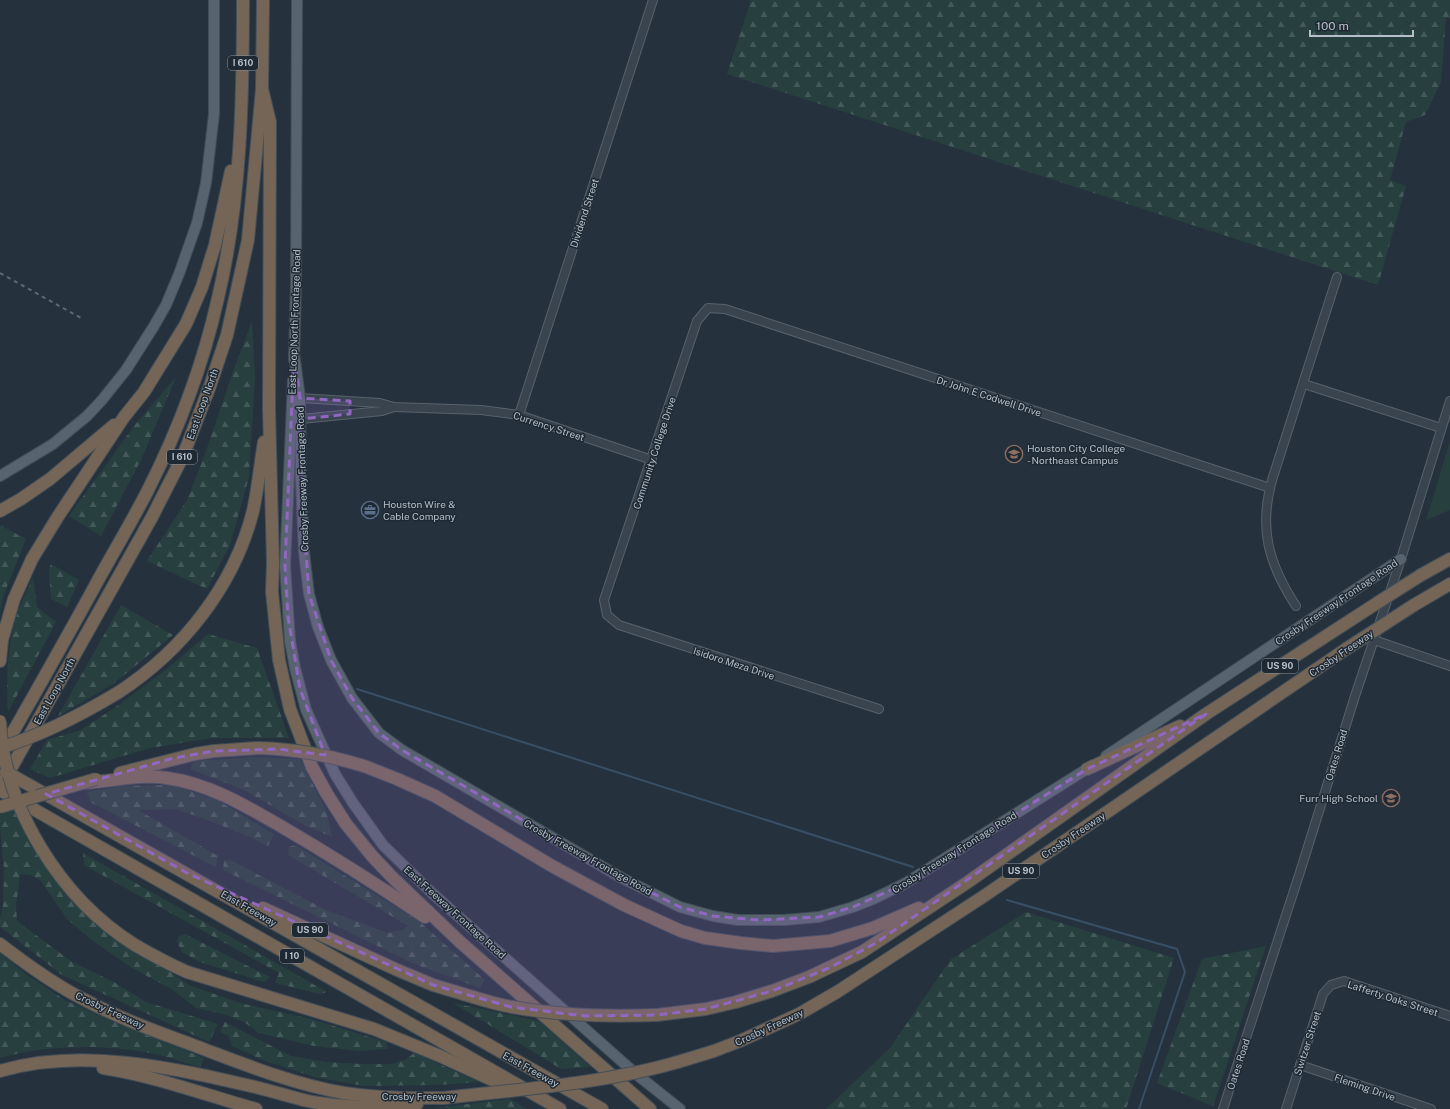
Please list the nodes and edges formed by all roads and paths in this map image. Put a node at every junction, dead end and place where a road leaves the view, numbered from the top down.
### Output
1 (214, 0) edge
2 (243, 0) edge
3 (263, 0) edge
4 (296, 0) edge
5 (653, 0) edge
6 (657, 0) edge
7 (650, 11) junction
8 (262, 89) junction
9 (241, 127) junction
10 (1338, 277) dead end
11 (708, 308) joint
12 (294, 353) junction
13 (1304, 384) junction
14 (300, 398) junction
15 (350, 401) junction
16 (1450, 401) edge
17 (394, 407) junction
18 (269, 409) junction
19 (350, 414) junction
20 (518, 415) junction
21 (124, 417) junction
22 (301, 419) junction
23 (1441, 428) junction
24 (652, 460) junction
25 (0, 476) edge
26 (1270, 488) junction
27 (0, 511) edge
28 (1401, 559) junction
29 (1450, 559) edge
30 (1450, 584) edge
31 (604, 600) joint
32 (1296, 606) dead end
33 (1374, 640) junction
34 (0, 661) edge
35 (1450, 666) edge
36 (294, 668) joint
37 (879, 709) dead end
38 (1206, 714) junction
39 (0, 721) edge
40 (0, 748) edge
41 (0, 754) edge
42 (0, 768) edge
43 (1087, 768) junction
44 (97, 781) junction
45 (0, 789) edge
46 (0, 807) edge
47 (187, 873) junction
48 (968, 882) junction
49 (459, 941) junction
50 (0, 944) edge
51 (1336, 983) joint
52 (1450, 1016) edge
53 (1300, 1065) junction
54 (24, 1066) junction
55 (0, 1072) edge
56 (409, 1102) junction
57 (256, 1109) edge
58 (555, 1109) edge
59 (560, 1109) edge
60 (602, 1109) edge
61 (650, 1109) edge
62 (680, 1109) edge
63 (1223, 1109) edge
64 (1286, 1109) edge
65 (1431, 1109) edge

1 - 25 main road
2 - 9 highway, East Loop North / I 610
3 - 8 highway, East Loop North / I 610
4 - 12 main road, East Loop North Frontage Road
5 - 7 street, Dividend Street
6 - 7 street, Dividend Street
7 - 20 street, Dividend Street
8 - 18 highway
8 - 45 highway, East Loop North / I 610
9 - 21 highway
9 - 41 highway, East Loop North / I 610
10 - 13 street
11 - 24 street, Community College Drive
11 - 26 street, Dr John E Codwell Drive
12 - 14 main road, Crosby Freeway Frontage Road
12 - 36 main road, East Loop North Frontage Road
13 - 23 street
13 - 26 street
14 - 15 street, Currency Street
14 - 22 main road, Crosby Freeway Frontage Road
15 - 17 street, Currency Street
15 - 19 street
16 - 23 street, Oates Road
17 - 19 street, Currency Street
17 - 20 street, Currency Street
18 - 40 highway, bridge
18 - 49 highway
19 - 22 street, Currency Street
20 - 24 street, Currency Street
21 - 27 highway
21 - 34 highway
22 - 43 main road, Crosby Freeway Frontage Road
23 - 28 street, Oates Road
24 - 31 street, Community College Drive
26 - 32 street
28 - 33 street, Oates Road
28 - 43 main road, Crosby Freeway Frontage Road
29 - 38 highway, US 90, bridge
30 - 56 highway, Crosby Freeway / US 90, bridge
31 - 37 street, Isidoro Meza Drive
33 - 35 street
33 - 63 street, Oates Road
36 - 62 main road, East Freeway Frontage Road
38 - 43 highway
38 - 48 highway, US 90
39 - 58 highway, bridge
42 - 47 highway, East Freeway / I 10, bridge
44 - 46 highway, bridge
44 - 48 highway, bridge
44 - 49 highway
45 - 59 highway, East Freeway / I 10, bridge
47 - 48 highway, US 90, bridge
47 - 60 highway, East Freeway / I 10
49 - 61 highway
50 - 56 highway, Crosby Freeway / US 90
51 - 52 street, Lafferty Oaks Street
51 - 53 street, Switzer Street
53 - 64 street, Switzer Street
53 - 65 street, Fleming Drive
54 - 55 highway
54 - 56 highway
54 - 57 highway

